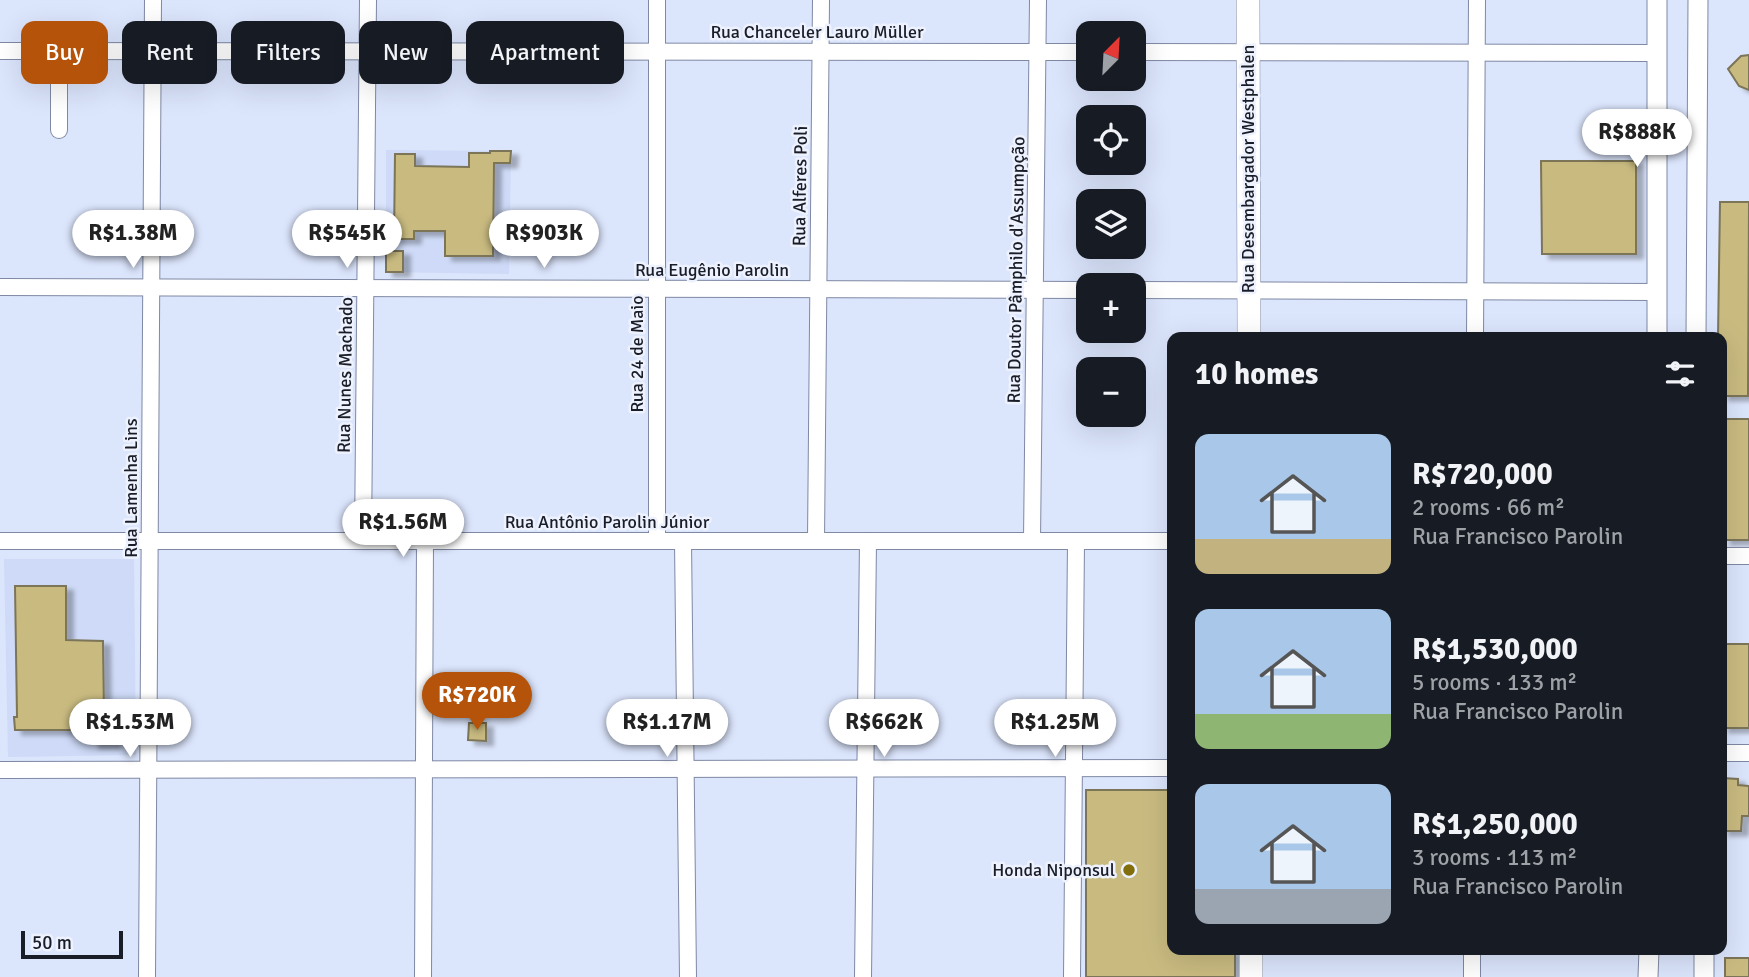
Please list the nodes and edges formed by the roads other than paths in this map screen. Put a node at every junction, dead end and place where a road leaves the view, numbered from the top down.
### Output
1 (153, 0) edge
2 (368, 0) edge
3 (657, 0) edge
4 (821, 0) edge
5 (1038, 0) edge
6 (1248, 0) edge
7 (1477, 0) edge
8 (1657, 0) edge
9 (1698, 0) edge
10 (153, 21) edge
11 (368, 21) edge
12 (0, 51) edge
13 (21, 51) edge
14 (217, 51) edge
15 (359, 51) edge
16 (452, 51) edge
17 (657, 51) junction
18 (820, 52) junction
19 (1037, 52) junction
20 (1076, 52) edge
21 (1146, 52) edge
22 (1248, 52) junction
23 (1477, 52) junction
24 (1657, 53) junction
25 (59, 84) edge
26 (152, 84) edge
27 (368, 84) edge
28 (59, 130) dead end
29 (0, 287) edge
30 (151, 288) junction
31 (365, 288) junction
32 (657, 289) junction
33 (818, 289) junction
34 (1035, 290) junction
35 (1076, 290) edge
36 (1146, 290) edge
37 (1249, 291) junction
38 (1476, 291) junction
39 (1657, 292) junction
40 (1249, 332) edge
41 (1475, 332) edge
42 (1657, 332) edge
43 (1696, 332) edge
44 (0, 541) edge
45 (150, 541) junction
46 (363, 541) junction
47 (425, 541) junction
48 (657, 541) junction
49 (683, 541) junction
50 (816, 541) junction
51 (868, 541) junction
52 (1032, 541) junction
53 (1076, 541) junction
54 (1167, 541) edge
55 (1727, 556) edge
56 (1749, 556) edge
57 (1727, 753) edge
58 (1749, 753) edge
59 (1074, 768) junction
60 (1167, 768) edge
61 (685, 769) junction
62 (865, 769) junction
63 (0, 770) edge
64 (424, 770) junction
65 (149, 771) junction
66 (1251, 955) edge
67 (1472, 955) edge
68 (1648, 955) edge
69 (1704, 955) edge
70 (148, 977) edge
71 (423, 977) edge
72 (688, 977) edge
73 (863, 977) edge
74 (1072, 977) edge
75 (1251, 977) edge
76 (1472, 977) edge
77 (1648, 977) edge
78 (1704, 977) edge

1 - 10 street, Rua Lamenha Lins
2 - 11 street, Rua Nunes Machado
3 - 17 street, Rua 24 de Maio
4 - 18 street, Rua Alferes Poli
5 - 19 street, Rua Doutor Pâmphilo d'Assumpção
6 - 22 main road, Rua Desembargador Westphalen
7 - 23 street
8 - 24 street
9 - 43 street
12 - 13 street, Rua Chanceler Lauro Müller
14 - 15 street, Rua Chanceler Lauro Müller
16 - 17 street, Rua Chanceler Lauro Müller
17 - 18 street, Rua Chanceler Lauro Müller
17 - 32 street, Rua 24 de Maio
18 - 19 street, Rua Chanceler Lauro Müller
18 - 33 street, Rua Alferes Poli
19 - 20 street, Rua Chanceler Lauro Müller
19 - 34 street, Rua Doutor Pâmphilo d'Assumpção
21 - 22 street
22 - 23 street
22 - 37 main road, Rua Desembargador Westphalen
23 - 24 street
23 - 38 street
24 - 39 street
25 - 28 street
26 - 30 street, Rua Lamenha Lins
27 - 31 street, Rua Nunes Machado
29 - 30 street, Rua Eugênio Parolin
30 - 31 street, Rua Eugênio Parolin
30 - 45 street, Rua Lamenha Lins
31 - 32 street, Rua Eugênio Parolin
31 - 46 street, Rua Nunes Machado
32 - 33 street, Rua Eugênio Parolin
32 - 48 street, Rua 24 de Maio
33 - 34 street, Rua Eugênio Parolin
33 - 50 street, Rua Alferes Poli
34 - 35 street, Rua Eugênio Parolin
34 - 52 street, Rua Doutor Pâmphilo d'Assumpção
36 - 37 street
37 - 38 street
37 - 40 main road, Rua Desembargador Westphalen
38 - 39 street
38 - 41 street
39 - 42 street
44 - 45 street, Rua Antônio Parolin Júnior
45 - 46 street, Rua Antônio Parolin Júnior
45 - 65 street, Rua Lamenha Lins
46 - 47 street, Rua Antônio Parolin Júnior
47 - 48 street, Rua Antônio Parolin Júnior
47 - 64 street
48 - 49 street, Rua Antônio Parolin Júnior
49 - 50 street, Rua Antônio Parolin Júnior
49 - 61 street
50 - 51 street, Rua Antônio Parolin Júnior
51 - 52 street, Rua Antônio Parolin Júnior
51 - 62 street
52 - 53 street, Rua Antônio Parolin Júnior
53 - 54 street, Rua Antônio Parolin Júnior
53 - 59 street
55 - 56 street
57 - 58 street
59 - 60 street
59 - 62 street
59 - 74 street
61 - 62 street
61 - 64 street
61 - 72 street
62 - 73 street
63 - 65 street
64 - 65 street
64 - 71 street
65 - 70 street, Rua Lamenha Lins
66 - 75 main road
67 - 76 street
68 - 77 street
69 - 78 street

